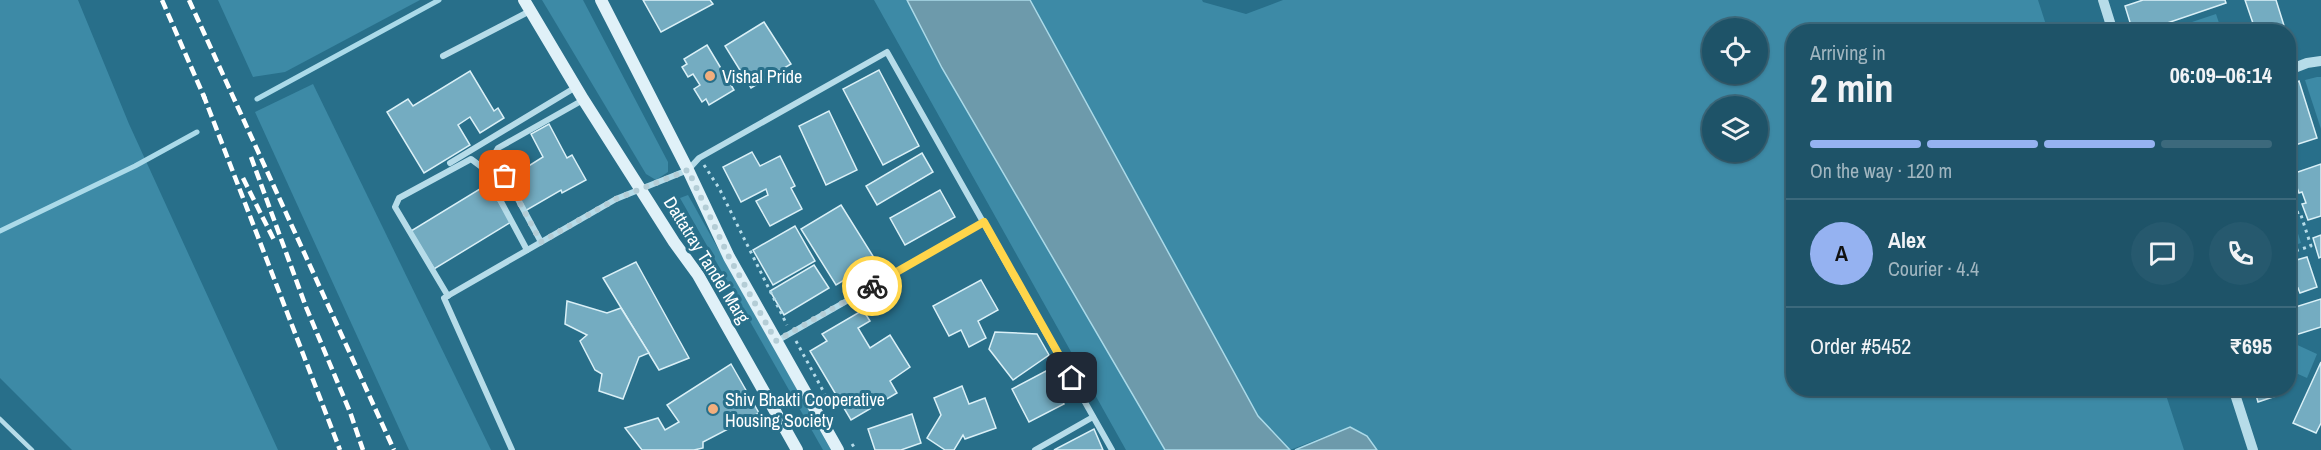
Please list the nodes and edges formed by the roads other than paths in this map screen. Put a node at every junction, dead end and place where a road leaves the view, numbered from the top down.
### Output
1 (601, 0) edge
2 (2103, 0) edge
3 (527, 5) edge
4 (2111, 24) edge
5 (443, 56) dead end
6 (2321, 61) edge
7 (2296, 67) edge
8 (576, 87) junction
9 (583, 99) junction
10 (450, 163) dead end
11 (688, 170) junction
12 (642, 190) junction
13 (984, 222) junction
14 (541, 242) junction
15 (527, 250) junction
16 (448, 296) junction
17 (776, 341) junction
18 (2236, 396) edge
19 (1093, 417) junction
20 (0, 419) edge
21 (32, 450) edge
22 (512, 450) edge
23 (797, 450) edge
24 (838, 450) edge
25 (1035, 450) edge
26 (1112, 450) edge
27 (2253, 450) edge

1 - 11 main road, Dattatray Tandel Marg
2 - 4 street
3 - 5 street
3 - 8 main road, Dattatray Tandel Marg
6 - 7 street
8 - 9 main road, Dattatray Tandel Marg
8 - 10 street
9 - 12 main road, Dattatray Tandel Marg
9 - 14 street
11 - 12 street
11 - 13 street
11 - 17 main road, Dattatray Tandel Marg
12 - 14 street
12 - 23 main road, Dattatray Tandel Marg
13 - 17 street
13 - 19 street
14 - 15 street
15 - 16 street
15 - 16 street
16 - 22 street
17 - 24 main road, Dattatray Tandel Marg
18 - 27 street
19 - 25 street
19 - 26 street
20 - 21 lane

